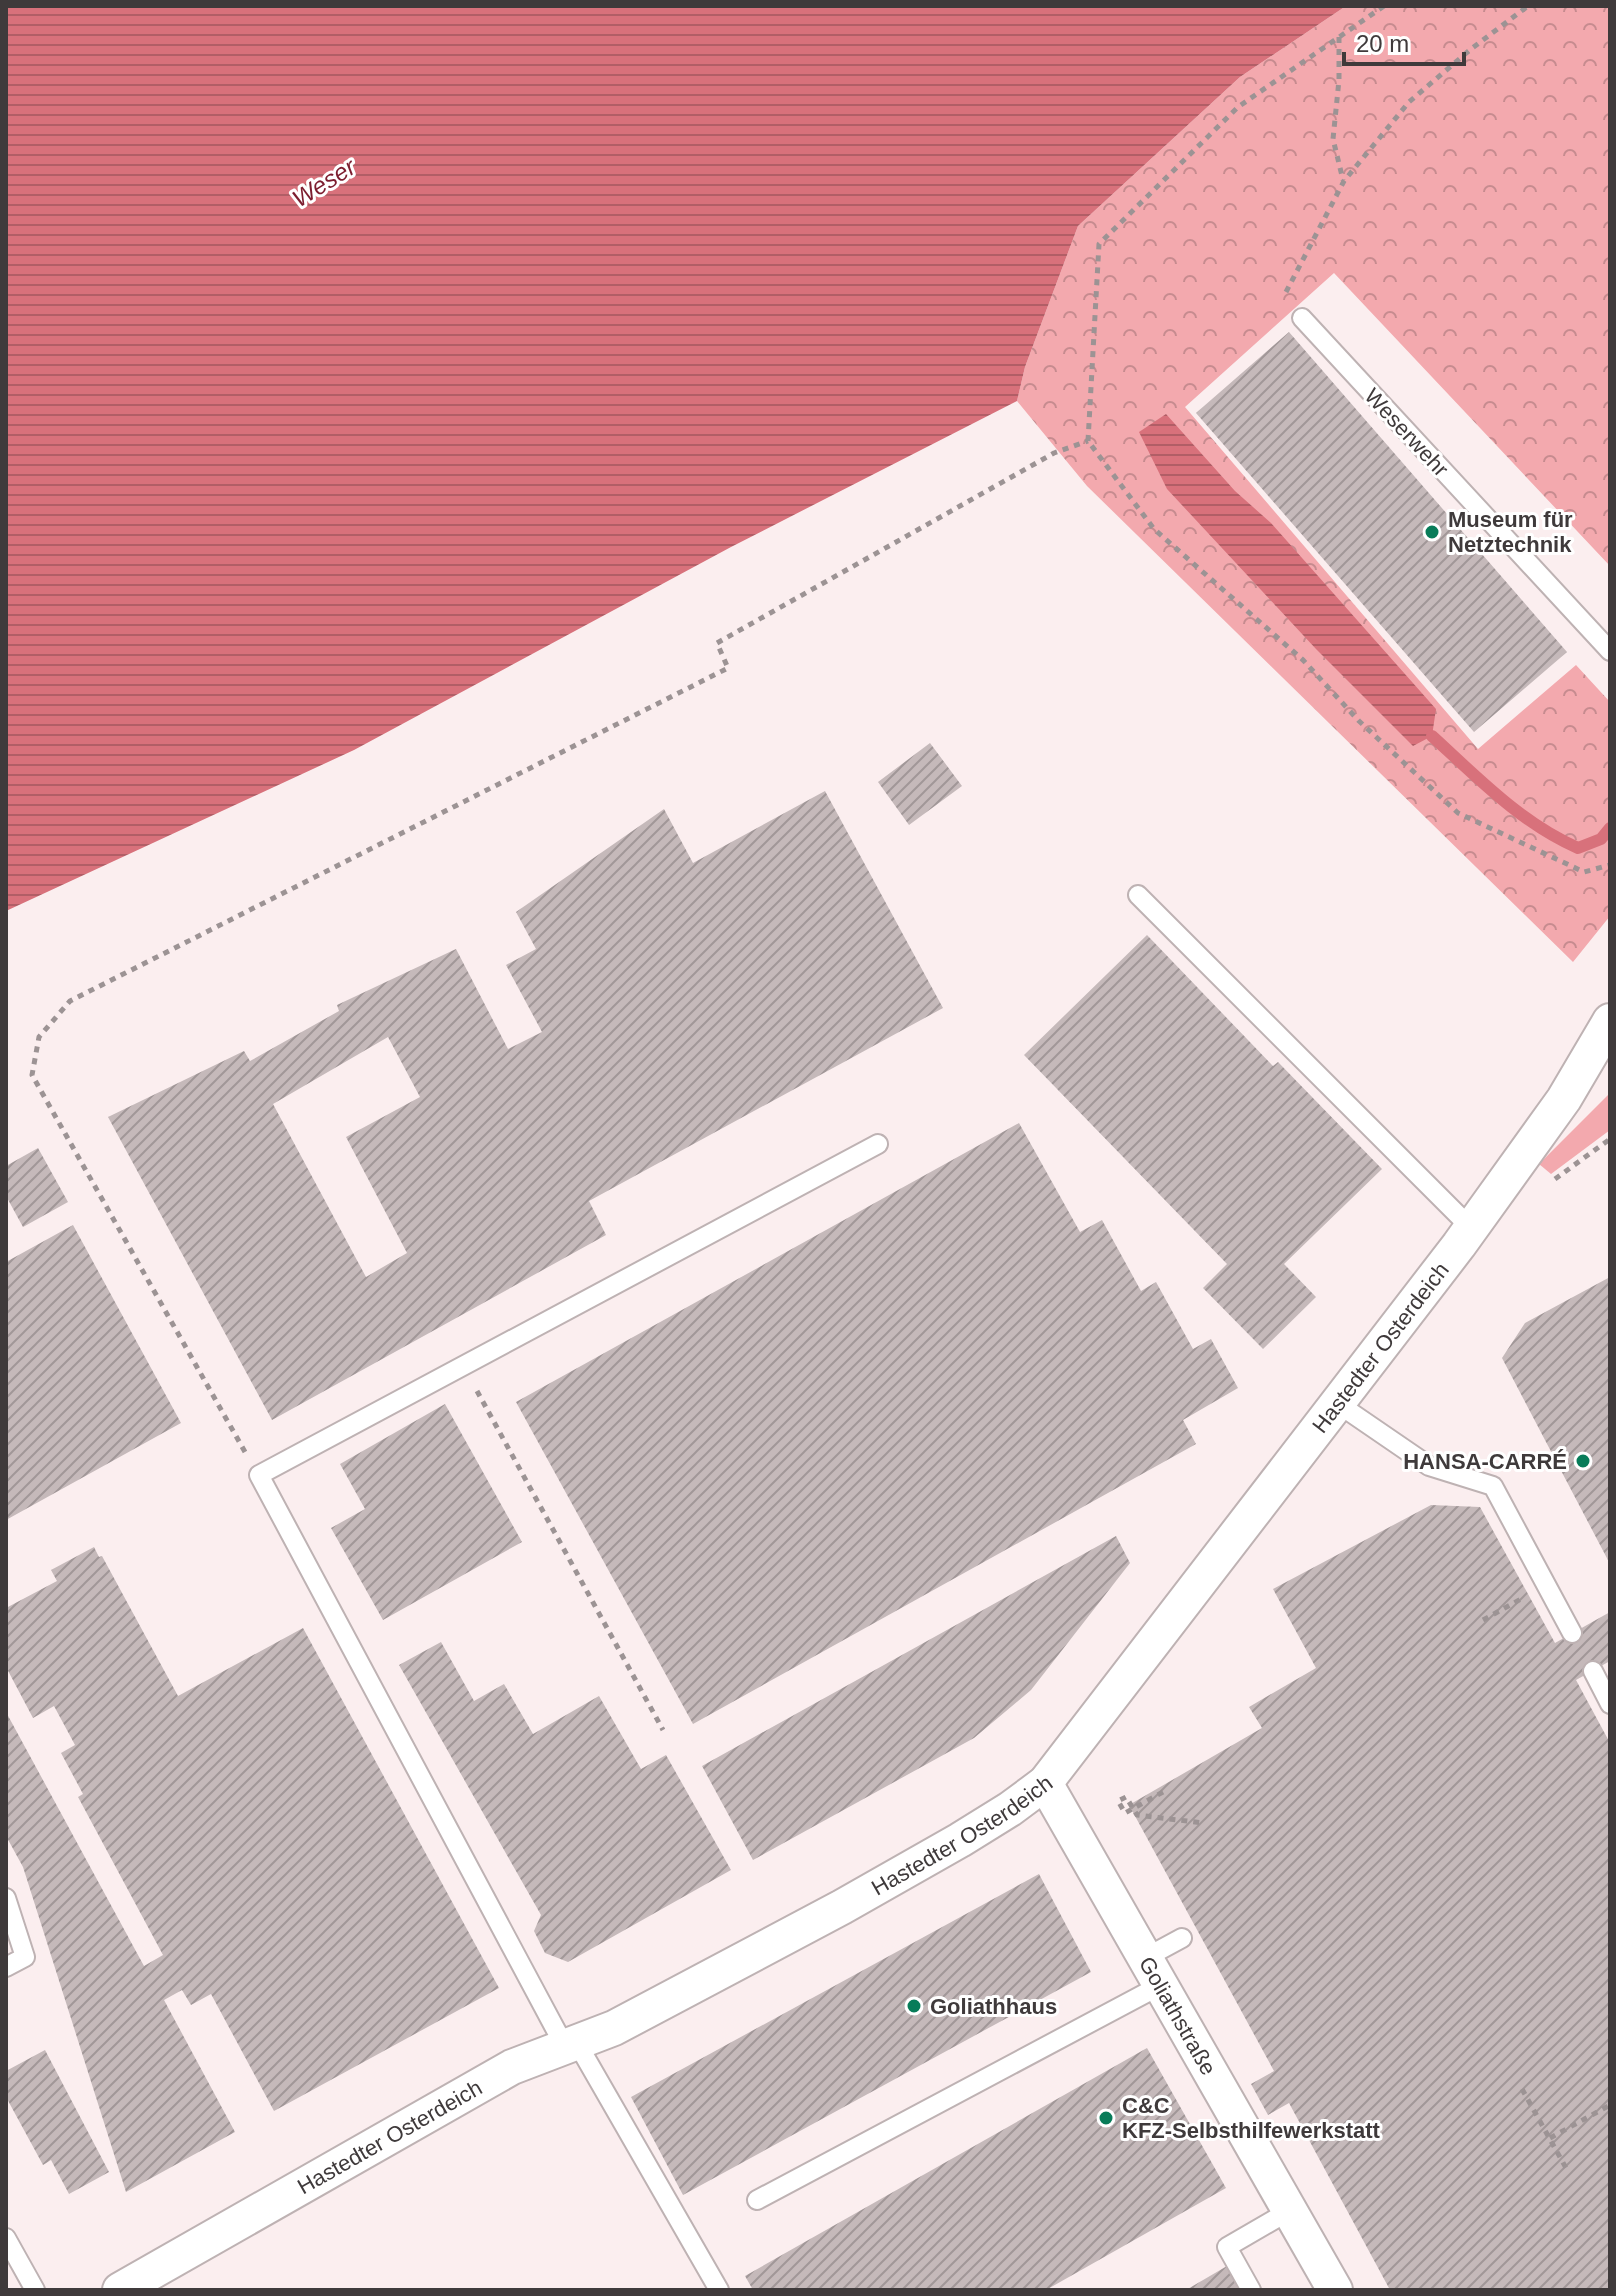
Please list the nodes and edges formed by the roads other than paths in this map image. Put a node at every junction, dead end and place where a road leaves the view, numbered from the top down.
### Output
1 (1302, 318) road end
2 (1610, 651) edge
3 (1138, 895) dead end
4 (1610, 1021) edge
5 (1610, 1053) edge
6 (1564, 1099) junction
7 (878, 1144) dead end
8 (1471, 1228) junction
9 (1337, 1403) junction
10 (1572, 1633) dead end
11 (1593, 1671) dead end
12 (1610, 1704) edge
13 (1045, 1783) junction
14 (6, 1898) edge
15 (1182, 1938) dead end
16 (6, 1967) edge
17 (1153, 1972) junction
18 (571, 2045) junction
19 (757, 2200) dead end
20 (1289, 2211) junction
21 (6, 2238) edge
22 (35, 2290) edge
23 (120, 2290) edge
24 (719, 2290) edge
25 (1251, 2290) edge
26 (1335, 2290) edge

1 - 2 lane, Weserwehr
3 - 8 lane
4 - 6 street, Hastedter Osterdeich
5 - 6 street, Hastedter Osterdeich
6 - 8 street, Hastedter Osterdeich
7 - 18 lane
8 - 9 street, Hastedter Osterdeich
9 - 10 lane
9 - 13 street, Hastedter Osterdeich
11 - 12 lane
13 - 17 street, Goliathstraße
13 - 18 street, Hastedter Osterdeich
14 - 16 lane
15 - 17 lane
17 - 19 lane
17 - 20 street, Goliathstraße
18 - 23 street, Hastedter Osterdeich
18 - 24 lane
20 - 25 lane
20 - 26 street, Goliathstraße
21 - 22 lane

